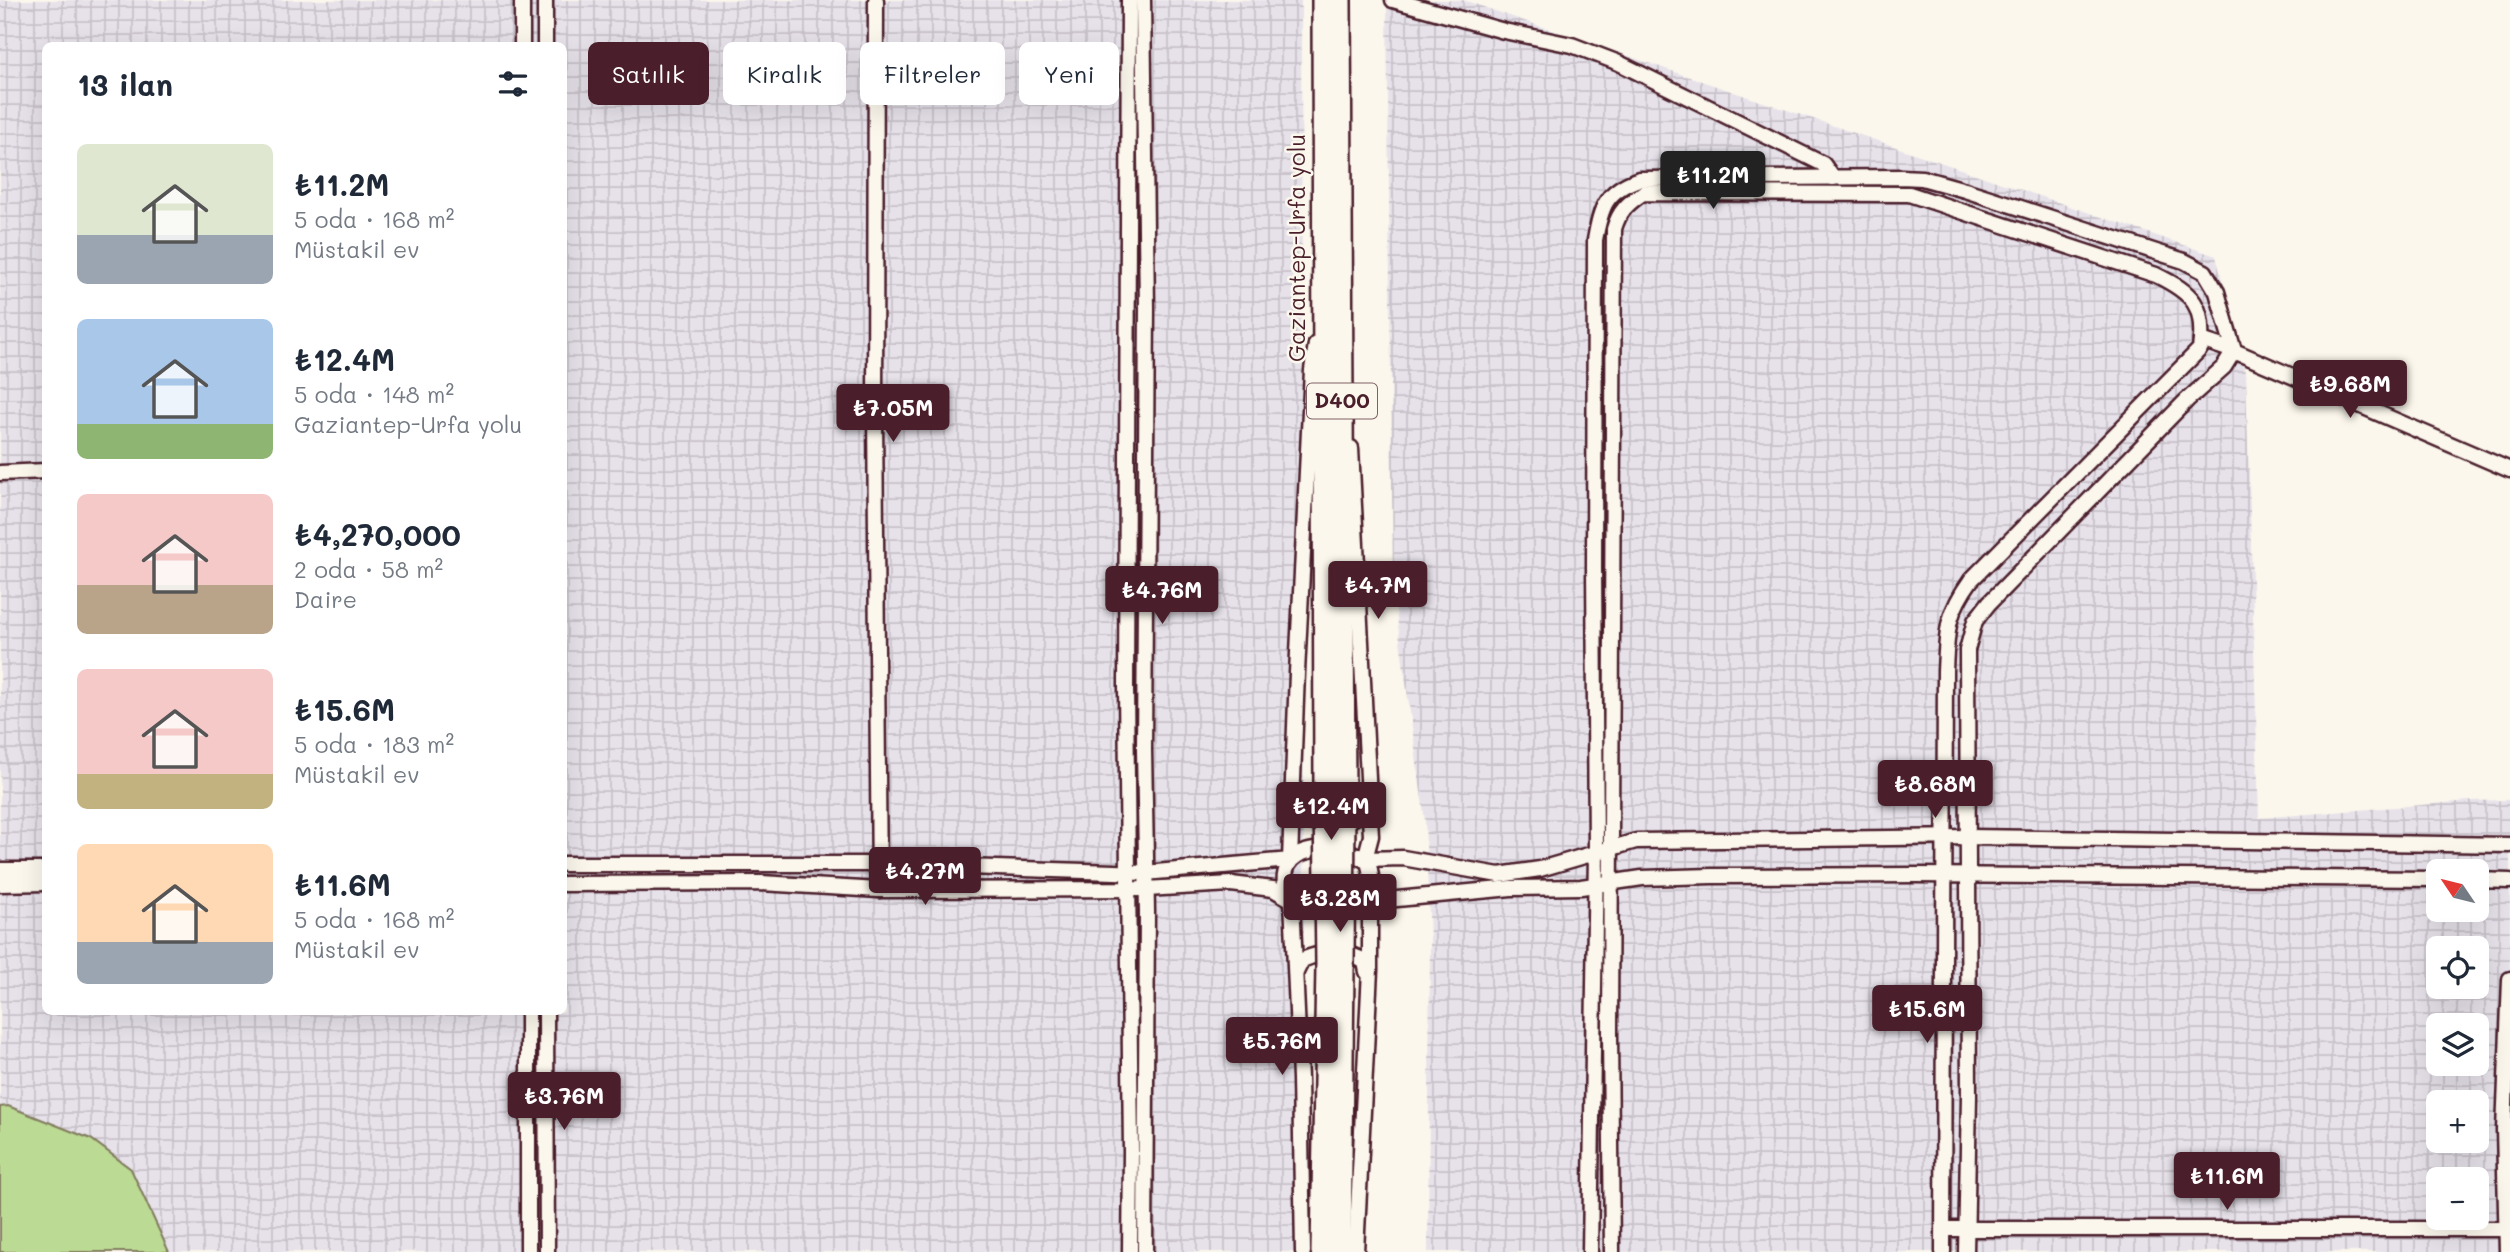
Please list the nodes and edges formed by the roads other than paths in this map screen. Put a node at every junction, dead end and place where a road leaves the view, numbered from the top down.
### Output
1 (522, 0) edge
2 (545, 0) edge
3 (876, 0) edge
4 (1129, 0) edge
5 (1143, 0) edge
6 (1323, 0) edge
7 (1340, 0) edge
8 (1393, 0) edge
9 (522, 42) edge
10 (545, 42) edge
11 (1833, 178) junction
12 (1324, 282) junction
13 (2202, 340) junction
14 (2234, 351) junction
15 (1342, 381) junction
16 (2510, 470) edge
17 (42, 471) edge
18 (0, 473) edge
19 (1369, 794) junction
20 (1292, 799) junction
21 (1335, 801) junction
22 (1944, 837) junction
23 (1969, 837) junction
24 (2510, 845) edge
25 (1612, 848) junction
26 (1596, 852) junction
27 (1365, 859) junction
28 (1290, 860) junction
29 (567, 864) edge
30 (878, 864) junction
31 (0, 870) edge
32 (42, 870) edge
33 (1126, 872) junction
34 (1145, 873) junction
35 (1944, 875) junction
36 (1969, 876) junction
37 (2426, 879) edge
38 (2489, 880) edge
39 (2510, 881) edge
40 (42, 883) edge
41 (1611, 883) junction
42 (0, 884) edge
43 (567, 884) edge
44 (1594, 886) junction
45 (1128, 888) junction
46 (1146, 889) junction
47 (879, 890) junction
48 (1292, 900) junction
49 (1366, 902) junction
50 (1335, 967) junction
51 (1296, 972) junction
52 (2510, 979) edge
53 (1370, 984) junction
54 (528, 1015) edge
55 (546, 1015) edge
56 (1944, 1229) junction
57 (2509, 1229) edge
58 (1967, 1230) junction
59 (528, 1252) edge
60 (547, 1252) edge
61 (1130, 1252) edge
62 (1145, 1252) edge
63 (1303, 1252) edge
64 (1322, 1252) edge
65 (1340, 1252) edge
66 (1356, 1252) edge
67 (1590, 1252) edge
68 (1612, 1252) edge
69 (1943, 1252) edge
70 (1966, 1252) edge
71 (2507, 1252) edge

1 - 9 street
2 - 10 street
3 - 30 street
4 - 33 street
5 - 34 street
6 - 12 highway, Gaziantep-Urfa yolu / D400
7 - 15 highway, Gaziantep-Urfa yolu / D400
8 - 11 street
11 - 14 street
11 - 26 street
12 - 20 street
12 - 21 highway, Gaziantep-Urfa yolu / D400
13 - 14 street
13 - 22 street
13 - 25 street
14 - 16 street
14 - 23 street
15 - 19 street
15 - 21 highway, Gaziantep-Urfa yolu / D400
17 - 18 street
19 - 20 street
19 - 27 street
20 - 28 street
21 - 50 highway, Gaziantep-Urfa yolu / D400, bridge
22 - 23 street
22 - 25 street
22 - 35 street
23 - 24 street
23 - 36 street
25 - 26 street
25 - 41 street
26 - 27 street
26 - 44 street
27 - 28 street
27 - 49 street
28 - 34 street
28 - 48 street
29 - 30 street
30 - 33 street
30 - 47 street
31 - 32 street
33 - 34 street
33 - 45 street
34 - 46 street
35 - 36 street
35 - 41 street
35 - 56 street
36 - 37 street
36 - 58 street
38 - 39 street
40 - 42 street
41 - 44 street
41 - 68 street
43 - 47 street
44 - 49 street
44 - 67 street
45 - 46 street
45 - 47 street
45 - 61 street
46 - 48 street
46 - 62 street
48 - 49 street
48 - 51 street
49 - 53 street
50 - 64 highway, Gaziantep-Urfa yolu / D400
50 - 65 highway, Gaziantep-Urfa yolu / D400
51 - 53 street
51 - 63 street
52 - 57 street
53 - 66 street
54 - 59 street
55 - 60 street
56 - 58 street
56 - 69 street
57 - 58 street
57 - 71 street
58 - 70 street

